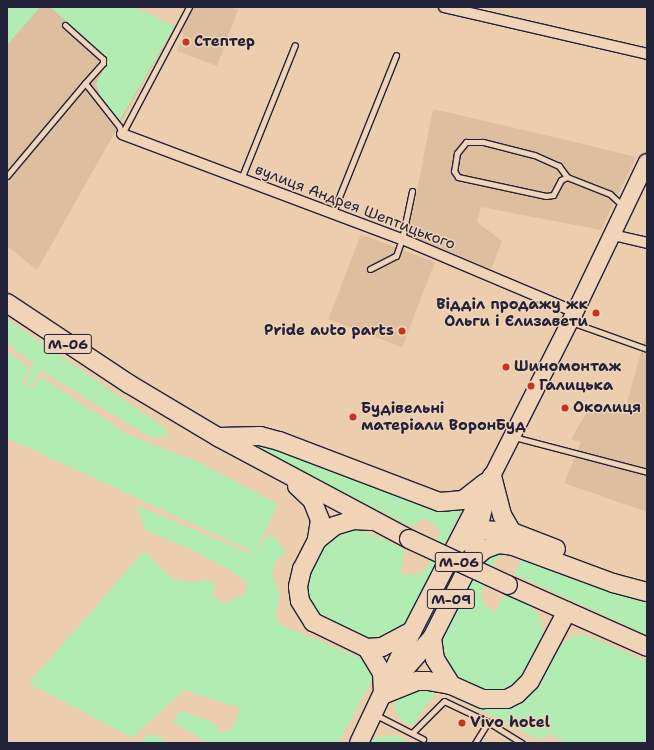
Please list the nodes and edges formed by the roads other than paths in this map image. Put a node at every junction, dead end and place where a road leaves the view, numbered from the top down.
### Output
1 (190, 7) edge
2 (444, 7) edge
3 (65, 25) dead end
4 (295, 45) dead end
5 (647, 54) edge
6 (396, 55) dead end
7 (85, 83) junction
8 (122, 134) junction
9 (647, 162) edge
10 (7, 176) edge
11 (567, 177) junction
12 (241, 180) junction
13 (412, 191) dead end
14 (626, 208) junction
15 (333, 212) junction
16 (613, 235) junction
17 (402, 239) junction
18 (647, 243) edge
19 (370, 269) dead end
20 (7, 302) edge
21 (573, 317) junction
22 (647, 349) edge
23 (511, 436) junction
24 (218, 437) junction
25 (280, 472) junction
26 (647, 472) edge
27 (492, 476) junction
28 (374, 522) junction
29 (478, 529) junction
30 (512, 532) junction
31 (317, 540) junction
32 (458, 545) junction
33 (471, 561) junction
34 (647, 582) edge
35 (647, 592) edge
36 (567, 611) junction
37 (412, 631) junction
38 (432, 638) junction
39 (647, 647) edge
40 (367, 648) junction
41 (451, 685) junction
42 (384, 693) junction
43 (373, 714) junction
44 (488, 722) junction
45 (412, 733) junction
46 (423, 739) dead end
47 (359, 743) edge
48 (475, 743) edge
49 (522, 743) edge

1 - 8 lane
2 - 5 street
3 - 7 lane
4 - 12 lane
6 - 15 lane
7 - 8 lane
7 - 10 lane
8 - 12 street, вулиця Андрея Шептицького
9 - 14 main road, М-09
11 - 11 lane
11 - 14 lane
12 - 15 street, вулиця Андрея Шептицького
13 - 17 lane
14 - 16 main road, М-09
15 - 17 street, вулиця Андрея Шептицького
16 - 18 street
16 - 21 main road, М-09
17 - 19 lane
17 - 21 street, вулиця Андрея Шептицького
20 - 24 highway, М-06
21 - 22 lane
21 - 23 main road, М-09
23 - 26 lane
23 - 27 main road, М-09
24 - 25 highway, М-06
24 - 27 highway
25 - 28 highway, М-06
25 - 31 highway
27 - 29 main road, М-09
27 - 30 highway
27 - 32 highway
28 - 31 highway
28 - 36 highway, М-06, bridge
29 - 30 highway
29 - 32 highway, М-09
29 - 33 main road, М-09
30 - 34 highway
31 - 40 highway
32 - 37 highway, М-09
33 - 35 highway
33 - 38 highway, М-09
36 - 39 highway, М-06
36 - 41 highway
37 - 40 highway
37 - 42 highway, М-09
38 - 41 highway
38 - 42 highway, М-09
40 - 42 highway
41 - 42 highway
42 - 43 highway, М-09
43 - 45 lane
43 - 47 highway, М-09
44 - 45 lane
44 - 48 lane
44 - 49 lane
45 - 46 lane

